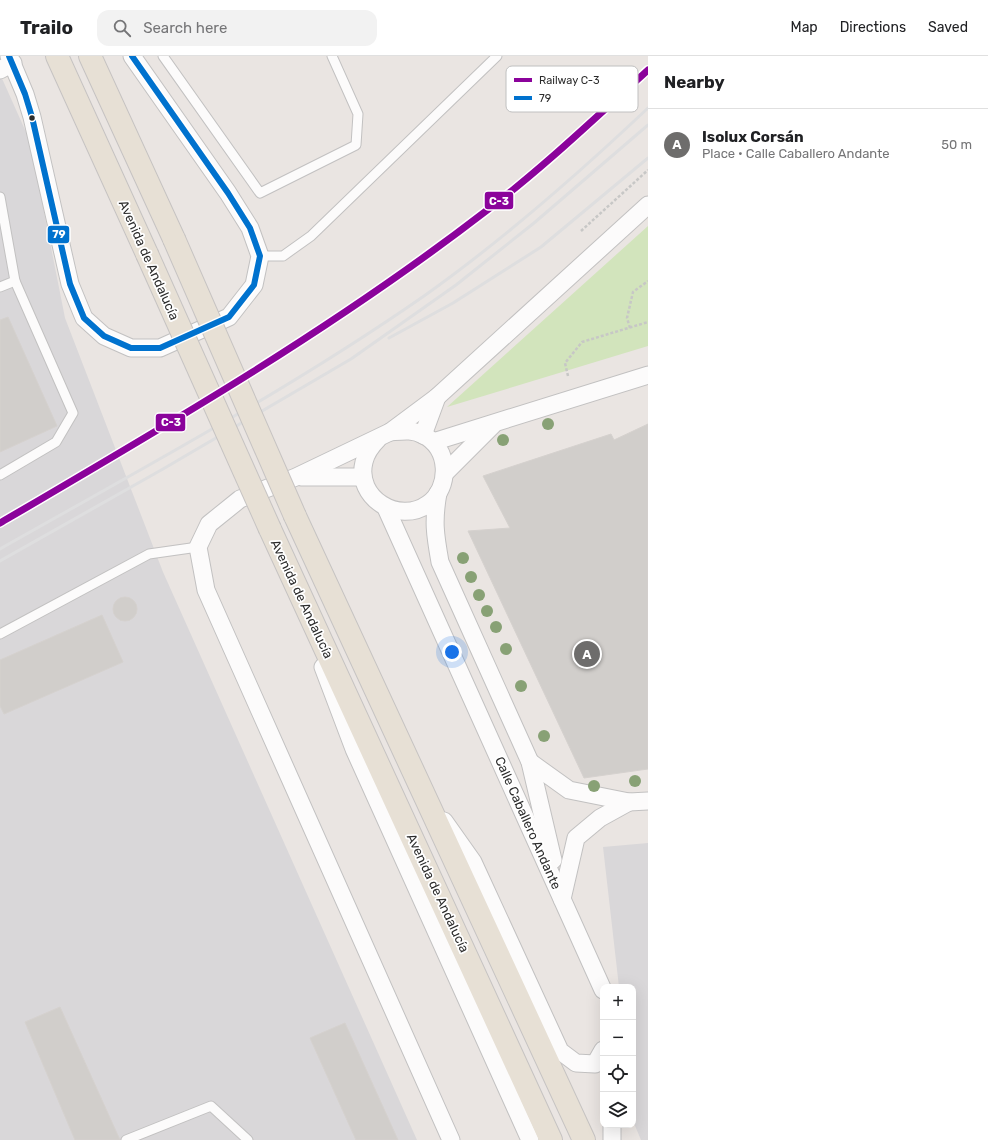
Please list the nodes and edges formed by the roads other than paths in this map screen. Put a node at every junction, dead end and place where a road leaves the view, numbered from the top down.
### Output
1 (57, 56) edge
2 (90, 56) edge
3 (132, 56) edge
4 (163, 56) edge
5 (332, 56) edge
6 (497, 56) edge
7 (7, 63) edge
8 (0, 198) edge
9 (648, 205) edge
10 (260, 256) junction
11 (15, 281) junction
12 (0, 287) edge
13 (648, 374) edge
14 (437, 397) junction
15 (494, 424) junction
16 (384, 435) junction
17 (428, 438) junction
18 (445, 473) junction
19 (0, 475) edge
20 (296, 477) junction
21 (363, 477) junction
22 (438, 493) junction
23 (386, 508) junction
24 (270, 529) junction
25 (198, 547) junction
26 (0, 634) edge
27 (530, 762) junction
28 (421, 789) junction
29 (648, 800) edge
30 (630, 802) junction
31 (562, 899) junction
32 (600, 984) edge
33 (488, 1050) junction
34 (600, 1055) edge
35 (612, 1128) edge
36 (126, 1140) edge
37 (248, 1140) edge
38 (451, 1140) edge
39 (520, 1140) edge
40 (530, 1140) edge
41 (551, 1140) edge
42 (584, 1140) edge
43 (612, 1140) edge

1 - 24 main road, Avenida de Andalucía, bridge
2 - 28 main road, bridge
3 - 10 street
4 - 5 lane
6 - 10 lane
7 - 10 street
8 - 11 lane
9 - 14 street
11 - 12 lane
11 - 19 lane
13 - 15 street
14 - 16 street
14 - 17 street
15 - 17 street
15 - 18 street
16 - 17 street
16 - 20 street
16 - 21 street
17 - 18 street
18 - 22 street
20 - 21 street
20 - 25 street
21 - 23 street
22 - 23 street
22 - 27 street, Calle Caballero Andante
23 - 31 street, Calle Caballero Andante
24 - 33 street
24 - 41 main road, Avenida de Andalucía
25 - 26 lane
25 - 38 street
27 - 30 street
27 - 31 street, Calle Caballero Andante
28 - 34 street
28 - 42 main road
29 - 30 street
30 - 31 street
31 - 32 street
33 - 39 street
33 - 40 street
35 - 43 street
36 - 37 lane

